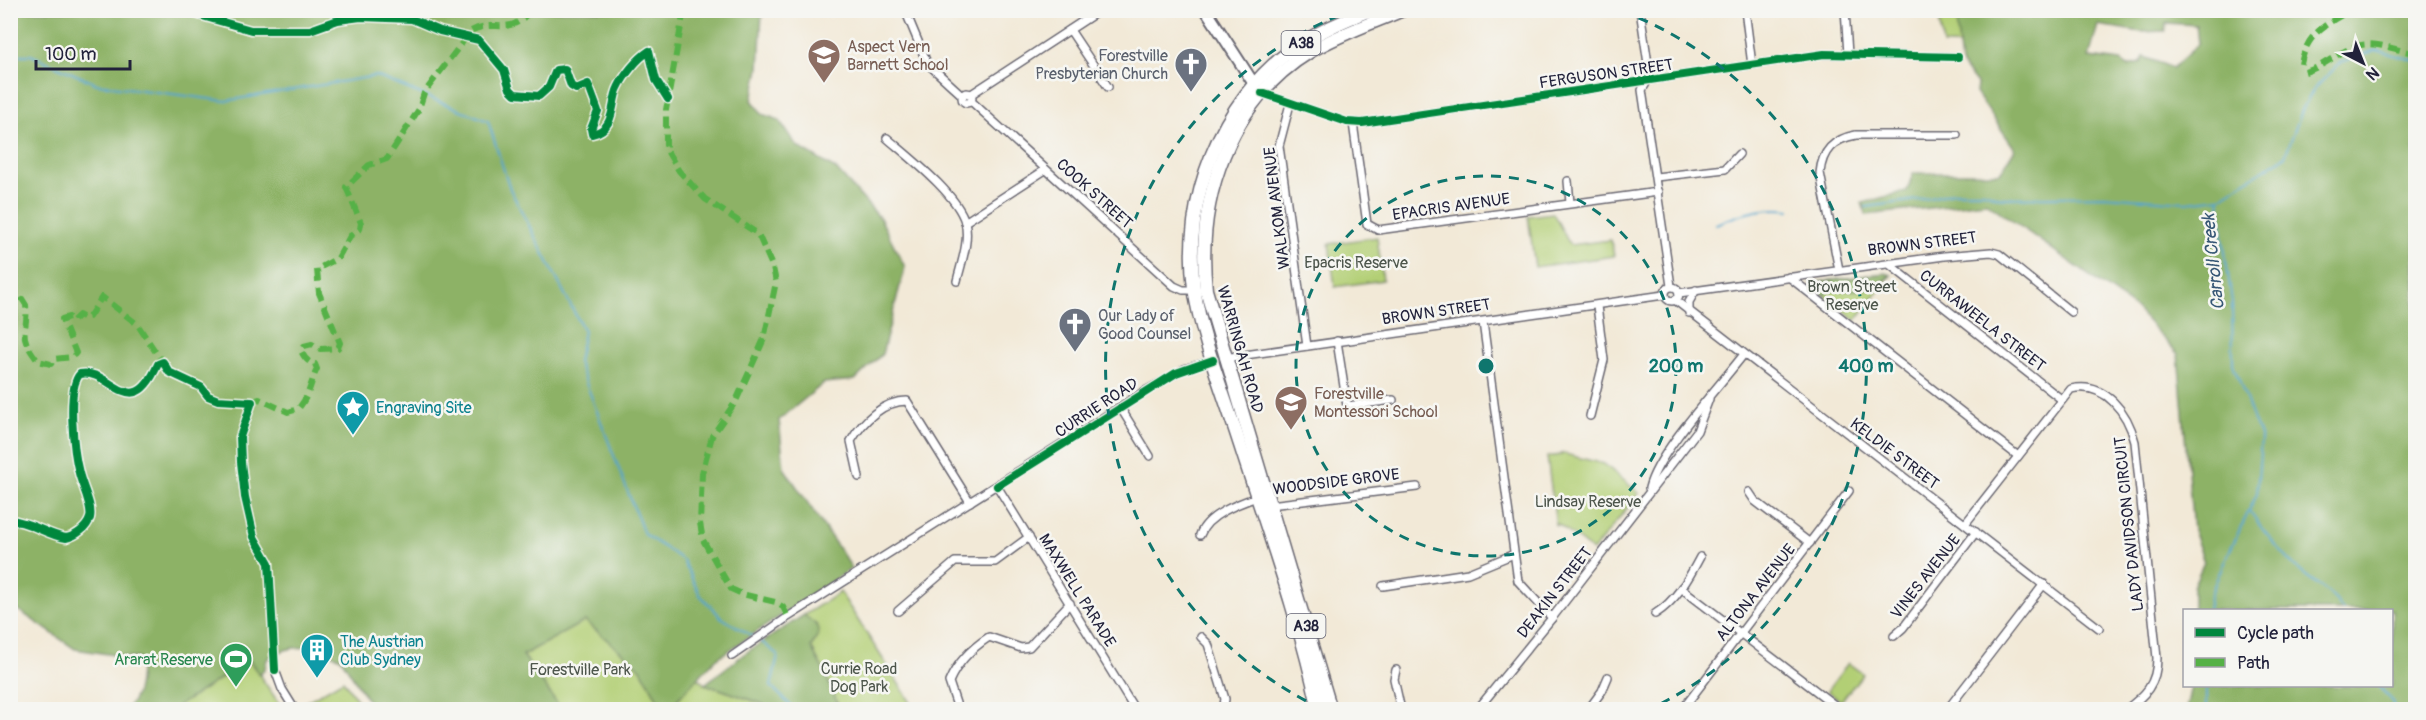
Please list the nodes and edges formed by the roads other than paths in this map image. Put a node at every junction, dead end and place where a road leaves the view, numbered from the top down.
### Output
1 (905, 10) edge
2 (1100, 10) edge
3 (1206, 10) edge
4 (1370, 10) edge
5 (1403, 10) edge
6 (1640, 10) edge
7 (1745, 10) edge
8 (1845, 10) edge
9 (1070, 30) junction
10 (1848, 54) junction
11 (1958, 57) dead end
12 (1752, 65) junction
13 (1646, 82) junction
14 (1108, 87) dead end
15 (1258, 89) junction
16 (968, 97) junction
17 (1290, 105) junction
18 (1353, 123) junction
19 (1957, 135) dead end
20 (887, 138) dead end
21 (1739, 154) dead end
22 (1045, 170) junction
23 (1656, 177) junction
24 (1568, 182) dead end
25 (1658, 192) junction
26 (1570, 203) junction
27 (965, 222) junction
28 (1888, 264) junction
29 (1839, 270) junction
30 (1789, 277) junction
31 (957, 281) dead end
32 (1671, 286) junction
33 (1200, 290) junction
34 (1696, 290) junction
35 (1679, 293) junction
36 (1664, 295) junction
37 (1675, 300) junction
38 (1597, 306) junction
39 (2071, 312) dead end
40 (1689, 313) junction
41 (1483, 322) junction
42 (1337, 342) junction
43 (1307, 346) junction
44 (1744, 354) junction
45 (1219, 359) junction
46 (2061, 399) junction
47 (1393, 400) dead end
48 (1120, 407) junction
49 (1590, 416) dead end
50 (1150, 456) dead end
51 (2018, 456) junction
52 (859, 477) dead end
53 (997, 486) junction
54 (1417, 487) dead end
55 (1849, 491) dead end
56 (1749, 492) dead end
57 (1263, 501) junction
58 (970, 502) junction
59 (1965, 524) junction
60 (1976, 532) junction
61 (1200, 535) dead end
62 (1029, 537) junction
63 (1810, 543) junction
64 (1514, 554) junction
65 (1700, 556) dead end
66 (2044, 584) junction
67 (1383, 586) dead end
68 (1681, 588) junction
69 (1070, 603) junction
70 (898, 611) dead end
71 (1655, 614) dead end
72 (1551, 618) junction
73 (2099, 628) dead end
74 (1741, 632) junction
75 (1894, 636) dead end
76 (1201, 637) dead end
77 (732, 656) dead end
78 (275, 670) dead end
79 (1396, 670) dead end
80 (1608, 677) dead end
81 (956, 703) dead end
82 (295, 710) edge
83 (1135, 710) edge
84 (1222, 710) edge
85 (1319, 710) edge
86 (1331, 710) edge
87 (1401, 710) edge
88 (1477, 710) edge
89 (1588, 710) edge
90 (1682, 710) edge
91 (1841, 710) edge
92 (1947, 710) edge
93 (2125, 710) edge

1 - 16 street, COOK STREET
2 - 9 street
3 - 15 street
4 - 15 highway, WARRINGAH ROAD / A38
5 - 15 highway, WARRINGAH ROAD / A38
6 - 13 street
7 - 12 street
8 - 10 street
9 - 14 street
9 - 16 street
10 - 11 street, FERGUSON STREET
10 - 12 street, FERGUSON STREET
12 - 13 street, FERGUSON STREET
13 - 18 street, FERGUSON STREET
13 - 23 street
15 - 17 street, FERGUSON STREET
15 - 33 highway, WARRINGAH ROAD / A38
16 - 22 street, COOK STREET
17 - 18 street, FERGUSON STREET
17 - 43 street, WALKOM AVENUE
18 - 26 street, EPACRIS AVENUE
19 - 29 street
20 - 27 street
21 - 23 street
22 - 27 street
22 - 33 street, COOK STREET
23 - 25 street
24 - 26 street
25 - 26 street, EPACRIS AVENUE
25 - 32 street
27 - 31 street
28 - 29 street, BROWN STREET
28 - 39 street, BROWN STREET
28 - 46 street, CURRAWEELA STREET
29 - 30 street, BROWN STREET
30 - 34 street, BROWN STREET
30 - 51 street
32 - 35 street
32 - 36 street
33 - 45 highway, WARRINGAH ROAD / A38
34 - 35 street, BROWN STREET
34 - 40 street
35 - 37 street
36 - 37 street
36 - 38 street, BROWN STREET
37 - 40 street, KELDIE STREET
38 - 41 street, BROWN STREET
38 - 49 street
40 - 44 street, KELDIE STREET
41 - 42 street, BROWN STREET
41 - 64 street
42 - 43 street, BROWN STREET
42 - 47 street
43 - 45 street, BROWN STREET
44 - 59 street, KELDIE STREET
44 - 72 street, DEAKIN STREET
45 - 48 street, CURRIE ROAD
45 - 57 highway, WARRINGAH ROAD / A38
46 - 51 street, LADY DAVIDSON CIRCUIT
46 - 93 street, LADY DAVIDSON CIRCUIT
48 - 50 street
48 - 53 street, CURRIE ROAD
51 - 59 street, LADY DAVIDSON CIRCUIT
52 - 58 street
53 - 58 street, CURRIE ROAD
53 - 62 street, MAXWELL PARADE
54 - 57 street, WOODSIDE GROVE
55 - 63 street, ALTONA AVENUE
56 - 63 street
57 - 61 street, WOODSIDE GROVE
57 - 85 highway, WARRINGAH ROAD / A38
57 - 86 highway, WARRINGAH ROAD / A38
58 - 77 street, CURRIE ROAD
59 - 60 street, KELDIE STREET
60 - 66 street, KELDIE STREET
60 - 75 street, VINES AVENUE
62 - 69 street, MAXWELL PARADE
62 - 70 street
63 - 74 street, ALTONA AVENUE
64 - 67 street
64 - 72 street
65 - 68 street
66 - 73 street, KELDIE STREET
66 - 92 street
68 - 71 street
68 - 74 street
69 - 81 street
69 - 83 street, MAXWELL PARADE
72 - 88 street, DEAKIN STREET
74 - 90 street, ALTONA AVENUE
74 - 91 street
76 - 84 street
78 - 82 street
79 - 87 street
80 - 89 street

